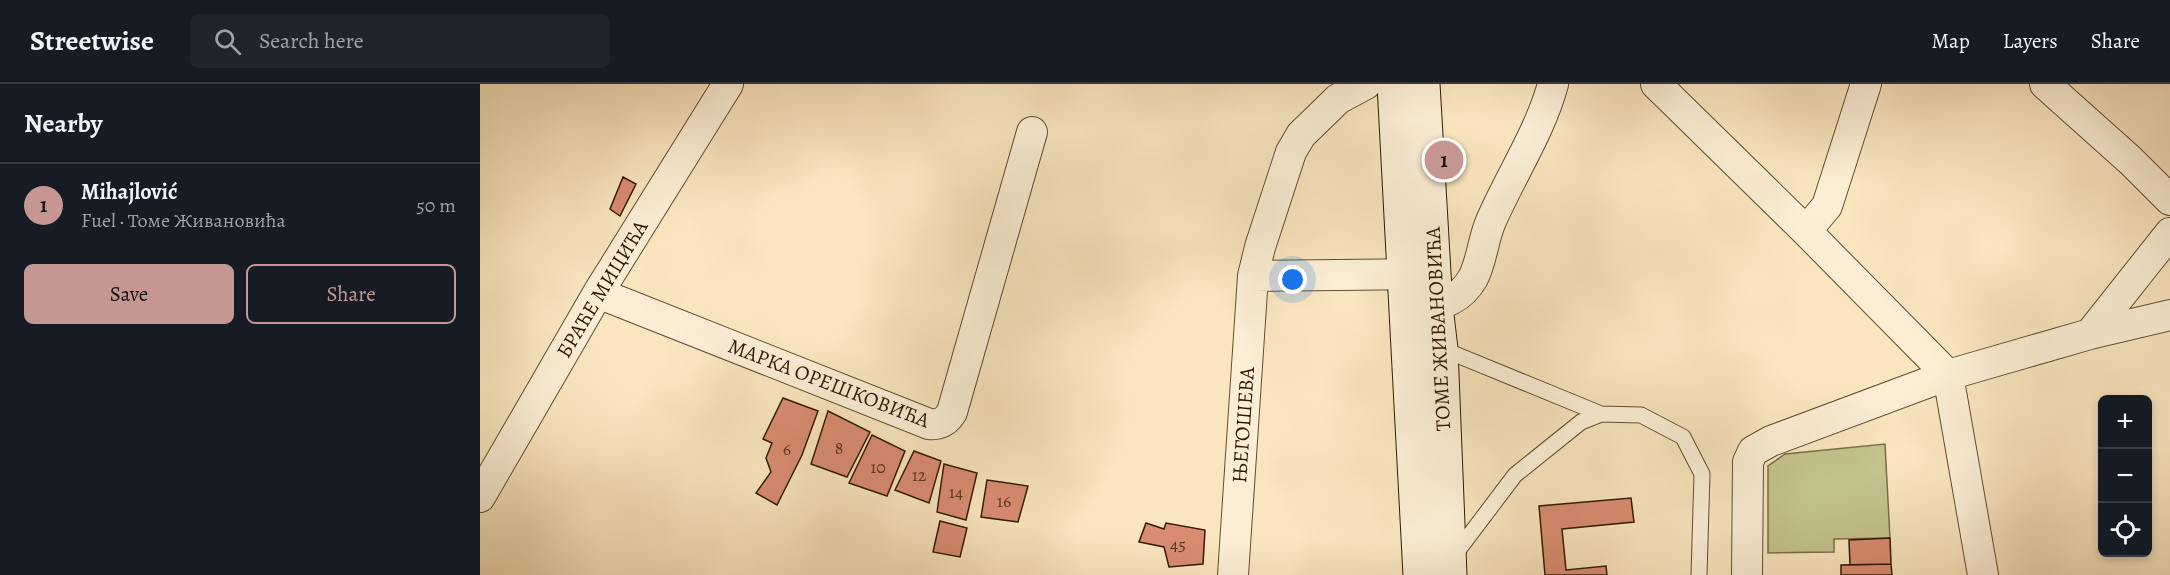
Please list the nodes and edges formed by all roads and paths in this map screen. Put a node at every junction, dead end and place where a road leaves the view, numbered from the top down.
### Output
1 (728, 84) edge
2 (1365, 84) edge
3 (1394, 84) edge
4 (1424, 84) edge
5 (1553, 84) edge
6 (1656, 84) edge
7 (1866, 84) edge
8 (2045, 84) edge
9 (1032, 132) dead end
10 (2170, 200) edge
11 (1806, 231) junction
12 (2170, 233) edge
13 (1420, 274) junction
14 (1253, 276) junction
15 (598, 293) junction
16 (2170, 315) edge
17 (1416, 316) junction
18 (2090, 334) junction
19 (1441, 349) junction
20 (1948, 375) junction
21 (1601, 414) junction
22 (480, 497) edge
23 (1450, 568) edge
24 (1233, 575) edge
25 (1420, 575) edge
26 (1700, 575) edge
27 (1747, 575) edge
28 (1983, 575) edge

1 - 15 street, БРАЋЕ МИЦИЋА
2 - 14 street, ЊЕГОШЕВА
3 - 13 main road, ТОМЕ ЖИВАНОВИЋА
4 - 13 main road, ТОМЕ ЖИВАНОВИЋА
5 - 17 street
6 - 11 street
7 - 11 street
8 - 10 street
9 - 15 street, МАРКА ОРЕШКОВИЋА
11 - 20 street
12 - 18 street
13 - 14 street
13 - 17 main road, ТОМЕ ЖИВАНОВИЋА
14 - 24 street, ЊЕГОШЕВА
15 - 22 street, БРАЋЕ МИЦИЋА
16 - 18 street
17 - 19 main road, ТОМЕ ЖИВАНОВИЋА
17 - 25 main road, ТОМЕ ЖИВАНОВИЋА
18 - 20 street
19 - 21 lane
19 - 23 main road, ТОМЕ ЖИВАНОВИЋА
20 - 27 street
20 - 28 street
21 - 23 lane
21 - 26 lane

